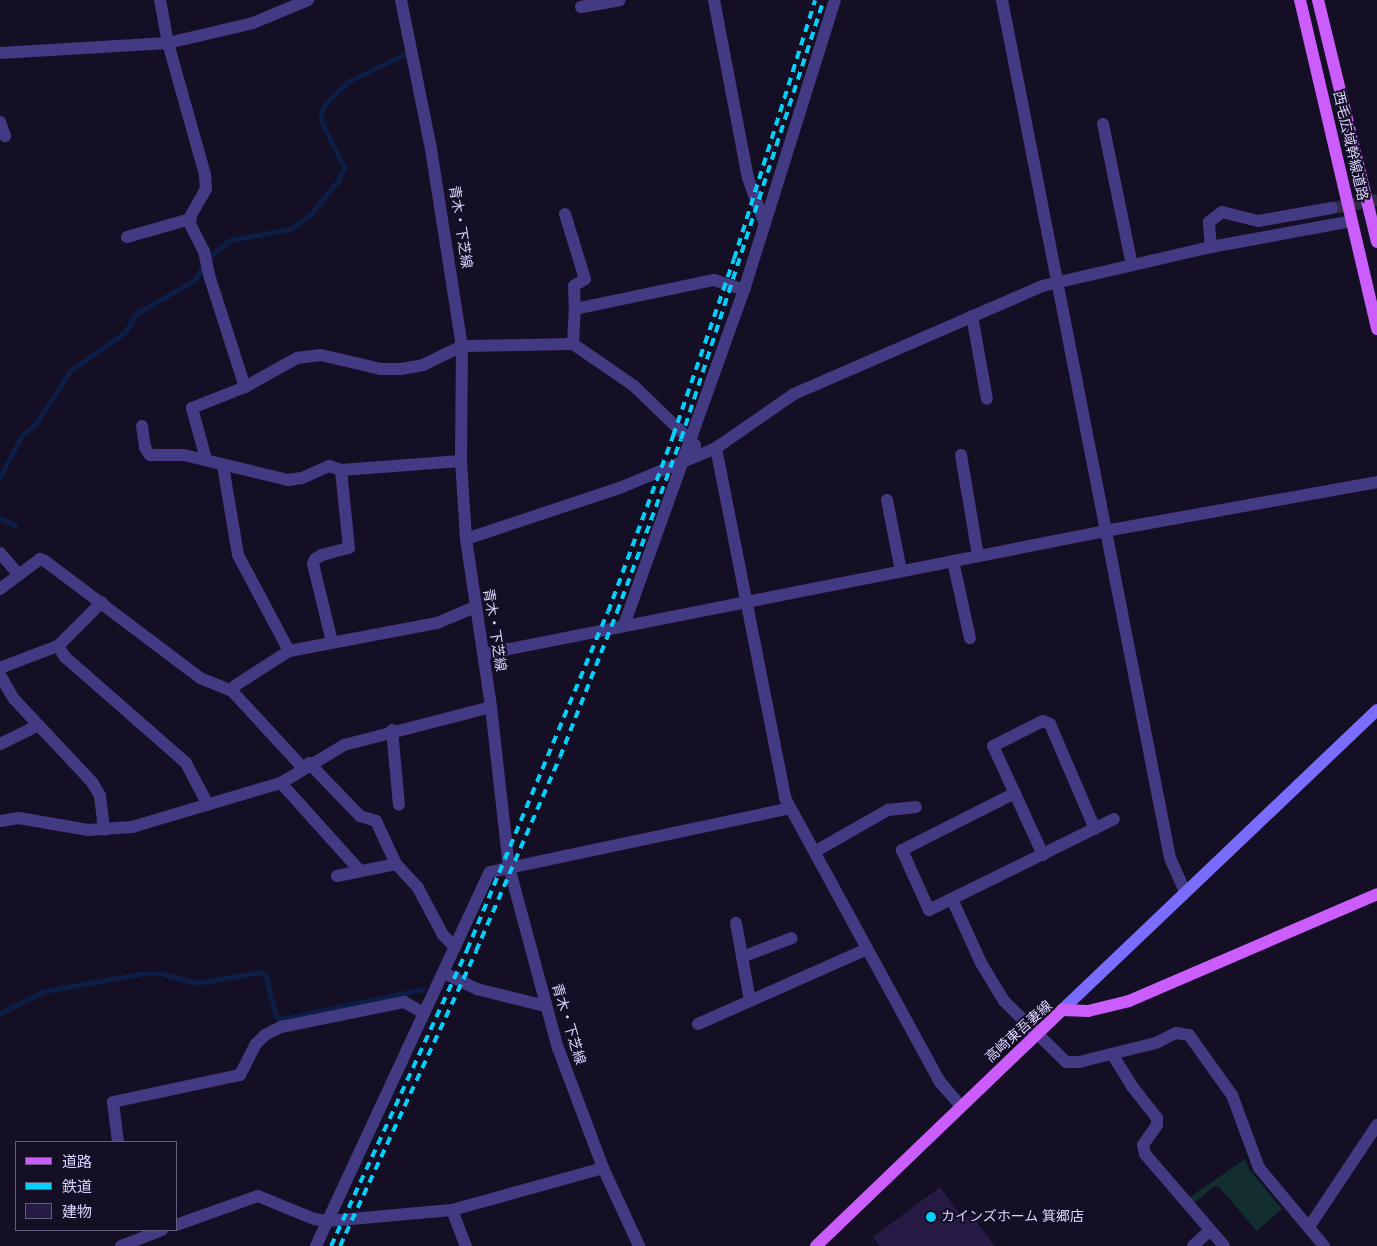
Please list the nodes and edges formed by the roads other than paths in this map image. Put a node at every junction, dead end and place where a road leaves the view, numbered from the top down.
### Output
1 (160, 0) edge
2 (308, 0) edge
3 (402, 0) edge
4 (619, 0) edge
5 (714, 0) edge
6 (835, 0) edge
7 (1002, 0) edge
8 (1300, 0) edge
9 (1318, 0) edge
10 (581, 7) dead end
11 (168, 42) junction
12 (0, 53) edge
13 (0, 122) edge
14 (1103, 124) dead end
15 (5, 136) dead end
16 (1332, 208) tunnel mouth
17 (565, 214) dead end
18 (1374, 218) edge
19 (190, 219) junction
20 (1352, 221) junction
21 (764, 222) junction
22 (127, 237) dead end
23 (1377, 242) edge
24 (1211, 247) junction
25 (1132, 265) junction
26 (1057, 282) junction
27 (744, 290) junction
28 (575, 309) junction
29 (972, 316) junction
30 (1377, 329) edge
31 (573, 344) junction
32 (462, 346) junction
33 (245, 387) junction
34 (986, 399) dead end
35 (142, 426) dead end
36 (692, 439) junction
37 (716, 448) junction
38 (700, 455) junction
39 (961, 455) dead end
40 (206, 459) junction
41 (684, 460) junction
42 (461, 461) junction
43 (223, 466) junction
44 (341, 470) junction
45 (1377, 482) edge
46 (887, 500) dead end
47 (1105, 531) junction
48 (466, 539) junction
49 (0, 553) edge
50 (978, 556) junction
51 (953, 561) junction
52 (901, 571) junction
53 (19, 575) junction
54 (0, 589) edge
55 (102, 602) junction
56 (746, 604) junction
57 (475, 607) junction
58 (624, 625) junction
59 (970, 638) dead end
60 (332, 642) junction
61 (58, 646) junction
62 (289, 651) junction
63 (484, 654) junction
64 (0, 668) edge
65 (0, 675) edge
66 (232, 691) junction
67 (491, 707) junction
68 (1377, 710) edge
69 (38, 725) junction
70 (392, 730) junction
71 (0, 744) edge
72 (306, 766) junction
73 (281, 783) junction
74 (1015, 793) junction
75 (399, 804) dead end
76 (208, 805) junction
77 (916, 807) dead end
78 (790, 808) junction
79 (1114, 819) dead end
80 (0, 821) edge
81 (1095, 829) junction
82 (104, 830) junction
83 (816, 852) junction
84 (1043, 855) junction
85 (396, 864) junction
86 (510, 867) junction
87 (360, 871) junction
88 (337, 876) dead end
89 (1185, 891) junction
90 (1377, 894) edge
91 (952, 899) junction
92 (736, 924) dead end
93 (792, 938) dead end
94 (456, 946) junction
95 (867, 949) junction
96 (742, 957) junction
97 (444, 973) junction
98 (750, 1001) junction
99 (545, 1006) junction
100 (1062, 1010) junction
101 (424, 1013) junction
102 (698, 1024) dead end
103 (1036, 1035) junction
104 (1112, 1054) junction
105 (961, 1106) junction
106 (1377, 1125) edge
107 (118, 1141) edge
108 (603, 1168) junction
109 (452, 1210) junction
110 (329, 1221) junction
111 (178, 1224) edge
112 (1309, 1227) junction
113 (1210, 1230) junction
114 (158, 1231) edge
115 (127, 1239) edge
116 (316, 1246) edge
117 (466, 1246) edge
118 (639, 1246) edge
119 (817, 1246) edge
120 (1193, 1246) edge
121 (1224, 1246) edge
122 (1324, 1246) edge

1 - 11 street
2 - 11 street
3 - 32 street, 青木・下芝線
4 - 10 street
5 - 21 street
6 - 21 street
7 - 26 street
8 - 20 main road, 西毛広域幹線道路
9 - 18 main road, 西毛広域幹線道路
11 - 12 street
11 - 19 street
13 - 15 street
14 - 25 street
16 - 24 street
17 - 28 street
18 - 23 main road, 西毛広域幹線道路
19 - 22 street
19 - 33 street
20 - 24 street
20 - 30 main road, 西毛広域幹線道路
21 - 27 street
24 - 25 street
25 - 26 street
26 - 29 street
26 - 47 street
27 - 28 street
27 - 36 street
28 - 31 street
29 - 34 street
29 - 37 street
31 - 32 street
31 - 36 street
32 - 33 street
32 - 42 street, 青木・下芝線
33 - 40 street
35 - 40 street
36 - 38 street
36 - 41 street
37 - 38 street
37 - 56 street
38 - 41 street
39 - 50 street
40 - 43 street
41 - 48 street
41 - 58 street
42 - 44 street
42 - 48 street, 青木・下芝線
43 - 44 street
43 - 62 street
44 - 60 street
45 - 47 street
46 - 52 street
47 - 50 street
47 - 89 street
48 - 57 street, 青木・下芝線
49 - 53 street
50 - 51 street
51 - 52 street
51 - 59 street
52 - 56 street
53 - 54 street
53 - 55 street
55 - 61 street
55 - 66 street
56 - 58 street
56 - 78 street
57 - 60 street
57 - 63 street, 青木・下芝線
58 - 63 street
60 - 62 street
61 - 64 street
61 - 76 street
62 - 66 street
63 - 67 street, 青木・下芝線
65 - 69 street
66 - 72 street
67 - 70 street
67 - 86 street, 青木・下芝線
68 - 89 street
69 - 71 street
69 - 82 street
70 - 72 street
70 - 75 street
72 - 73 street
72 - 85 street
73 - 76 street
73 - 87 street
74 - 81 street
74 - 84 street
74 - 91 street
76 - 82 street
77 - 83 street
78 - 83 street
78 - 86 street
79 - 81 street
80 - 82 street
81 - 84 street
83 - 95 street
84 - 91 street
85 - 87 street
85 - 94 street
86 - 94 street
86 - 99 street, 青木・下芝線
87 - 88 street
89 - 100 street
90 - 100 main road, 高崎東吾妻線
91 - 103 street
92 - 96 street
93 - 96 street
94 - 97 street
95 - 98 street
95 - 105 street
96 - 98 street
97 - 99 street
97 - 101 street
98 - 102 street
99 - 108 street, 青木・下芝線
100 - 103 main road, 高崎東吾妻線
101 - 107 street
101 - 110 street
103 - 104 street
103 - 105 main road, 高崎東吾妻線
104 - 112 street
104 - 113 street
105 - 119 main road, 高崎東吾妻線
106 - 112 street
108 - 109 street
108 - 118 street, 青木・下芝線
109 - 110 street
109 - 117 street
110 - 111 street
110 - 116 street
112 - 122 street
113 - 120 street
113 - 121 street
114 - 115 street

